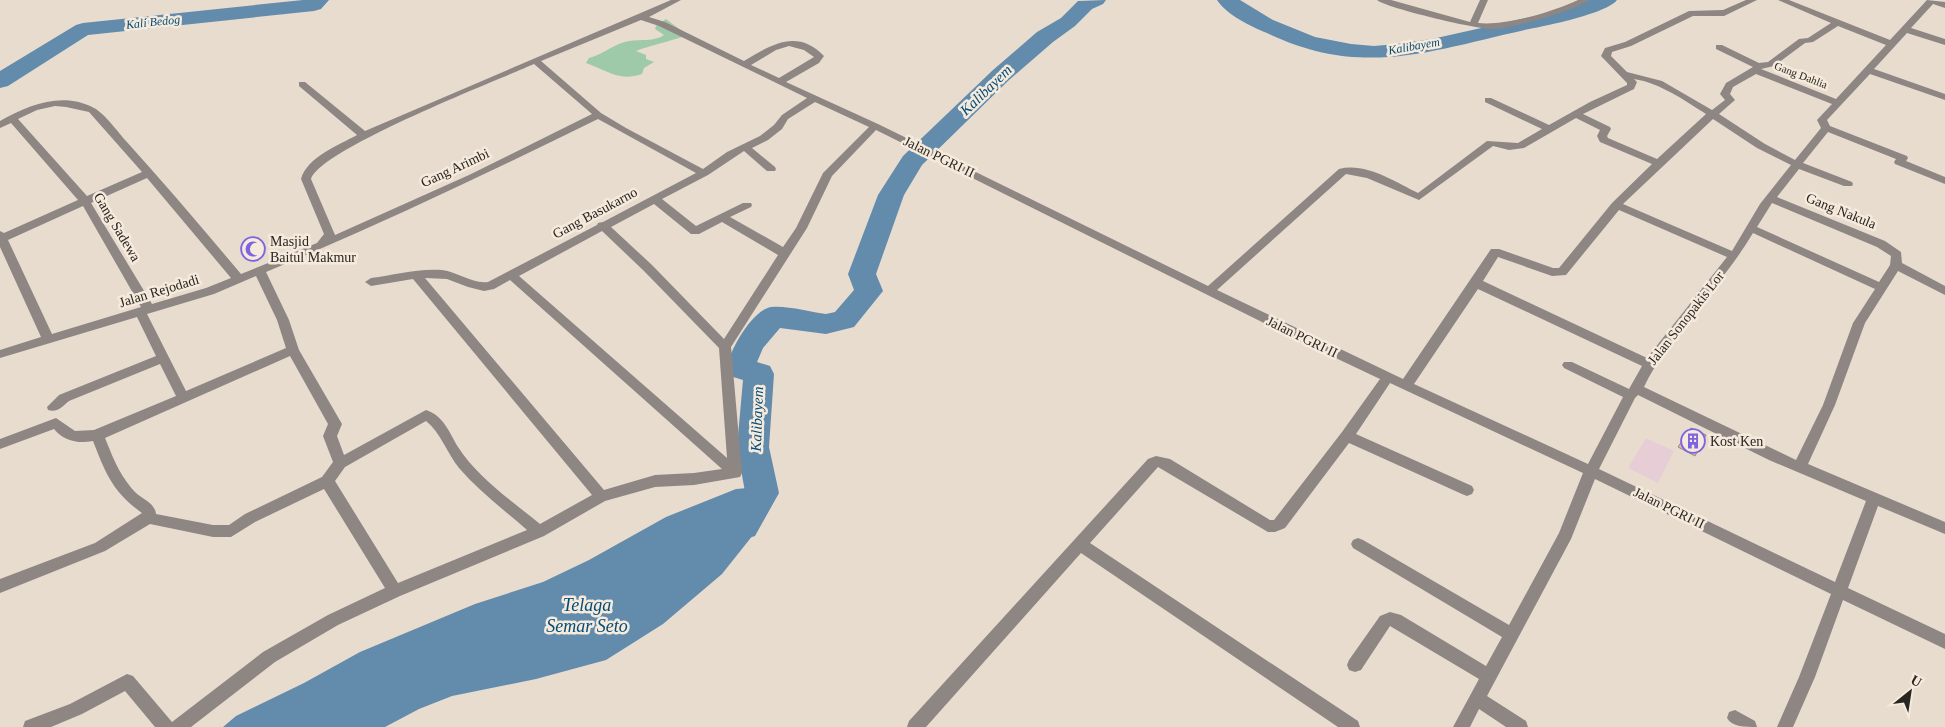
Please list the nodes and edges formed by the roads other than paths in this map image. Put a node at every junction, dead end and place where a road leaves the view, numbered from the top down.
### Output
1 (675, 0) edge
2 (1381, 0) edge
3 (1484, 0) edge
4 (1585, 0) edge
5 (1752, 0) edge
6 (1782, 0) edge
7 (1932, 0) edge
8 (1945, 5) edge
9 (658, 10) junction
10 (641, 17) junction
11 (1837, 23) junction
12 (662, 24) junction
13 (1473, 25) junction
14 (1905, 29) junction
15 (1945, 42) edge
16 (1892, 44) junction
17 (1719, 47) dead end
18 (535, 60) junction
19 (744, 65) junction
20 (1756, 68) junction
21 (1868, 70) junction
22 (1624, 74) junction
23 (779, 82) junction
24 (302, 84) dead end
25 (1945, 97) edge
26 (814, 98) junction
27 (1488, 100) dead end
28 (1838, 103) junction
29 (1712, 113) junction
30 (1576, 114) junction
31 (598, 115) junction
32 (12, 118) junction
33 (0, 126) edge
34 (876, 126) junction
35 (1826, 128) junction
36 (1549, 129) junction
37 (364, 135) junction
38 (745, 147) junction
39 (1658, 163) junction
40 (1796, 164) junction
41 (772, 169) dead end
42 (149, 173) junction
43 (704, 173) junction
44 (1945, 181) edge
45 (1848, 184) dead end
46 (655, 198) junction
47 (1771, 200) junction
48 (85, 201) junction
49 (747, 205) dead end
50 (1616, 205) junction
51 (722, 218) junction
52 (602, 225) junction
53 (1751, 228) junction
54 (1, 236) edge
55 (322, 244) junction
56 (784, 252) junction
57 (1734, 256) junction
58 (1897, 260) junction
59 (259, 270) junction
60 (511, 275) junction
61 (417, 276) junction
62 (239, 279) junction
63 (371, 282) dead end
64 (1476, 283) junction
65 (1882, 288) junction
66 (1209, 291) junction
67 (1945, 291) edge
68 (145, 312) junction
69 (48, 338) junction
70 (726, 348) junction
71 (293, 350) junction
72 (0, 354) edge
73 (163, 358) junction
74 (1649, 364) junction
75 (1568, 365) dead end
76 (1388, 377) junction
77 (1406, 386) junction
78 (1634, 392) junction
79 (184, 399) junction
80 (53, 407) dead end
81 (97, 435) junction
82 (1347, 436) junction
83 (0, 444) edge
84 (340, 463) junction
85 (1800, 466) junction
86 (1591, 470) junction
87 (735, 473) junction
88 (327, 482) junction
89 (1467, 490) dead end
90 (600, 496) junction
91 (1874, 498) junction
92 (148, 518) junction
93 (1945, 528) edge
94 (539, 532) junction
95 (1079, 544) junction
96 (1358, 544) dead end
97 (0, 586) edge
98 (1839, 591) junction
99 (395, 592) junction
100 (1511, 634) junction
101 (1943, 637) edge
102 (1355, 665) dead end
103 (1488, 676) junction
104 (1476, 698) junction
105 (1735, 718) dead end
106 (32, 727) edge
107 (166, 727) edge
108 (178, 727) edge
109 (915, 727) edge
110 (1352, 727) edge
111 (1461, 727) edge
112 (1520, 727) edge
113 (1749, 727) edge
114 (1784, 727) edge

1 - 9 street
2 - 13 street
3 - 13 street
4 - 13 street
5 - 22 street
6 - 11 street
7 - 8 street
7 - 14 street, Jalan Sonopakis Lor
9 - 10 street
9 - 12 street
10 - 12 street, Jalan PGRI II
10 - 18 street
11 - 16 street
11 - 20 street
12 - 19 street, Jalan PGRI II
14 - 15 street
14 - 16 street, Jalan Sonopakis Lor
16 - 21 street, Jalan Sonopakis Lor
17 - 20 street, Gang Dahlia
18 - 31 street
18 - 37 street
19 - 23 street, Jalan PGRI II
19 - 23 street
20 - 28 street, Gang Dahlia
20 - 29 street
21 - 25 street
21 - 28 street, Jalan Sonopakis Lor
22 - 29 street
22 - 30 street
23 - 26 street, Jalan PGRI II
24 - 37 street
26 - 34 street, Jalan PGRI II
26 - 38 street, Gang Basukarno
27 - 36 street
28 - 35 street, Jalan Sonopakis Lor
29 - 39 street
29 - 40 street
30 - 36 street
30 - 39 street
31 - 43 street
31 - 55 street, Gang Arimbi
32 - 33 street
32 - 42 street
32 - 48 street, Gang Sadewa
34 - 56 street
34 - 66 street, Jalan PGRI II
35 - 40 street, Jalan Sonopakis Lor
35 - 44 street
36 - 66 street
37 - 55 street
38 - 41 street
38 - 43 street, Gang Basukarno
39 - 50 street
40 - 45 street
40 - 47 street, Jalan Sonopakis Lor
42 - 48 street
42 - 62 street
43 - 46 street, Gang Basukarno
46 - 51 street
46 - 52 street, Gang Basukarno
47 - 53 street, Jalan Sonopakis Lor
47 - 58 street, Gang Nakula
48 - 54 street
48 - 68 street, Gang Sadewa
49 - 51 street
50 - 57 street
50 - 64 street
51 - 56 street
52 - 60 street, Gang Basukarno
52 - 70 street
53 - 57 street, Jalan Sonopakis Lor
53 - 65 street
54 - 69 street
55 - 59 street, Jalan Rejodadi
56 - 70 street
57 - 74 street, Jalan Sonopakis Lor
58 - 65 street
58 - 67 street, Gang Nakula
59 - 62 street, Jalan Rejodadi
59 - 71 street
60 - 61 street, Gang Basukarno
60 - 87 street
61 - 63 street, Gang Basukarno
61 - 90 street
62 - 68 street, Jalan Rejodadi
64 - 74 street
64 - 77 street
65 - 85 street
66 - 76 street, Jalan PGRI II
68 - 69 street, Jalan Rejodadi
68 - 73 street, Gang Sadewa
69 - 72 street, Jalan Rejodadi
70 - 87 street
71 - 79 street
71 - 84 street
73 - 79 street, Gang Sadewa
73 - 80 street
74 - 78 street, Jalan Sonopakis Lor
75 - 78 street
76 - 77 street, Jalan PGRI II
76 - 82 street
77 - 86 street, Jalan PGRI II
78 - 85 street
78 - 86 street, Jalan Sonopakis Lor
79 - 81 street
81 - 83 street
81 - 92 street
82 - 89 street
82 - 95 street
84 - 88 street
84 - 94 street
85 - 91 street
86 - 98 street, Jalan PGRI II
86 - 100 street, Jalan Sonopakis Lor
87 - 90 street
88 - 92 street
88 - 99 street
90 - 94 street
91 - 93 street
91 - 98 street
92 - 97 street
94 - 99 street
95 - 109 street
95 - 110 street
96 - 100 street
98 - 101 street, Jalan PGRI II
98 - 114 street
99 - 108 street
100 - 103 street, Jalan Sonopakis Lor
102 - 103 street
103 - 104 street, Jalan Sonopakis Lor
104 - 111 street, Jalan Sonopakis Lor
104 - 112 street
105 - 113 street
106 - 107 street

